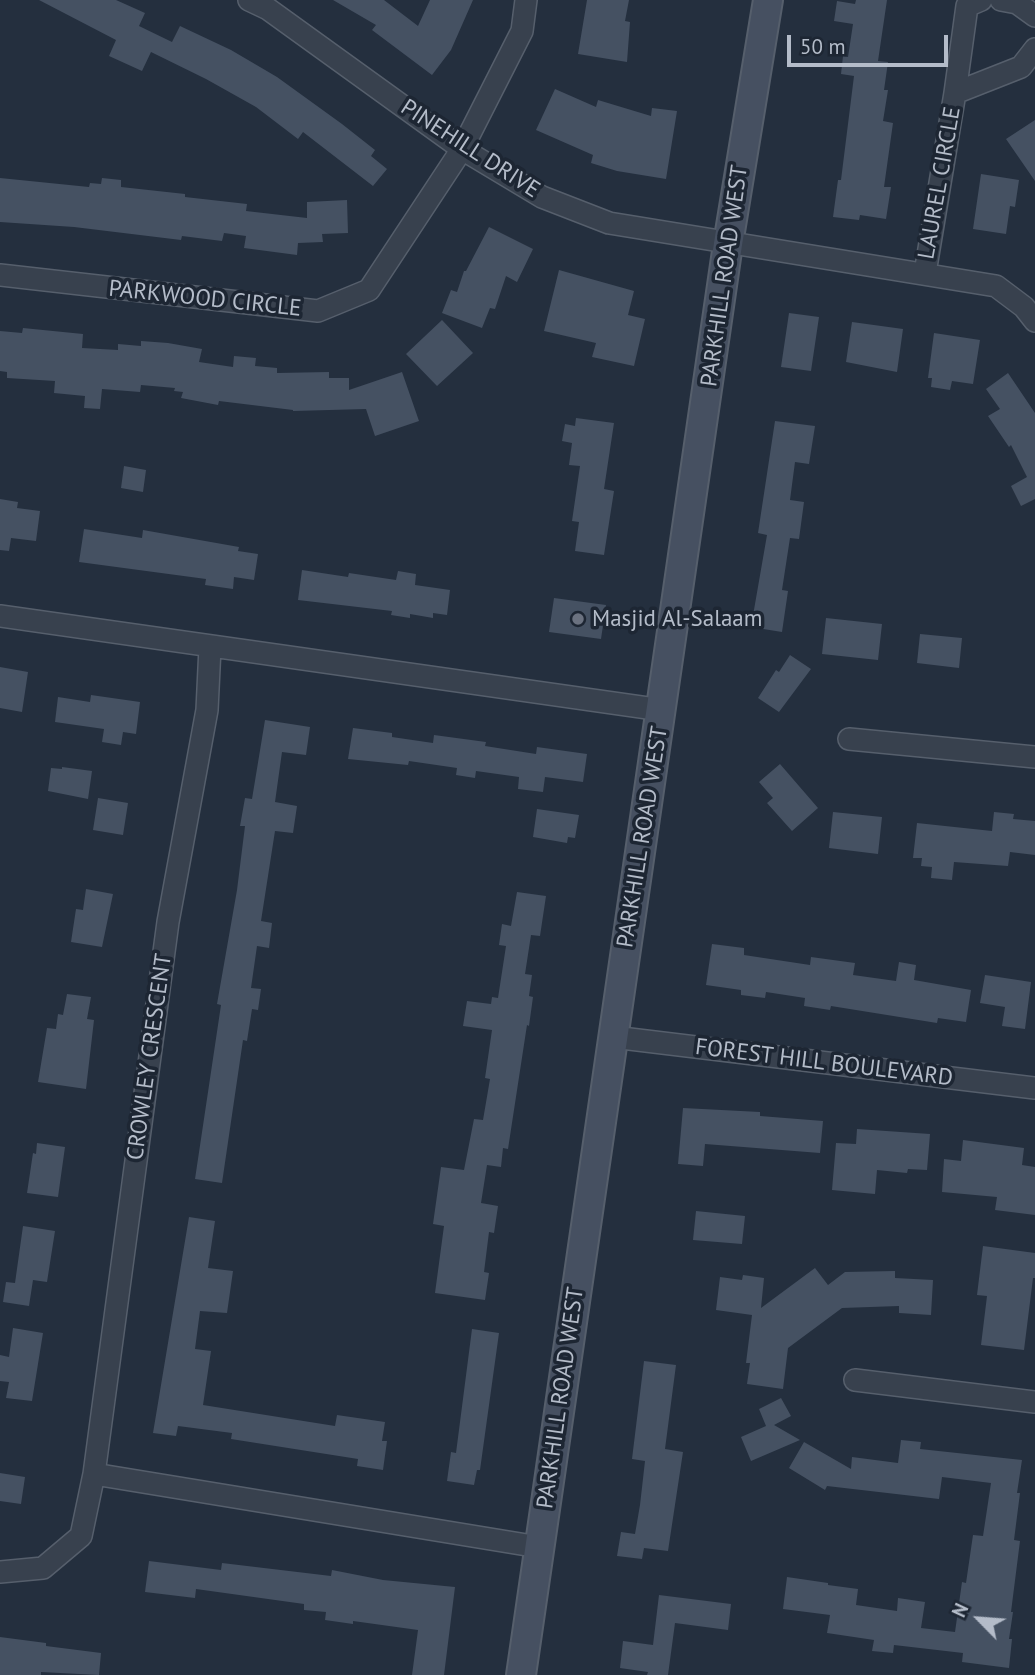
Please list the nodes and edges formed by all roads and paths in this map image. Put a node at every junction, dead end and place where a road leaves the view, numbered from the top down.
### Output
1 (249, 0) edge
2 (526, 0) edge
3 (768, 0) edge
4 (981, 0) edge
5 (1001, 0) edge
6 (1035, 16) edge
7 (1035, 49) edge
8 (955, 93) junction
9 (462, 149) junction
10 (728, 244) junction
11 (925, 273) junction
12 (0, 275) edge
13 (1035, 321) edge
14 (0, 616) edge
15 (210, 647) junction
16 (662, 710) junction
17 (849, 739) dead end
18 (1035, 757) edge
19 (613, 1037) junction
20 (1035, 1088) edge
21 (855, 1380) dead end
22 (1035, 1402) edge
23 (94, 1474) junction
24 (539, 1547) junction
25 (0, 1572) edge
26 (521, 1675) edge

1 - 9 street, PINEHILL DRIVE
2 - 9 street, PARKWOOD CIRCLE
3 - 10 main road, PARKHILL ROAD WEST
4 - 8 street, LAUREL CIRCLE
5 - 6 street
7 - 8 street, LAUREL CIRCLE
8 - 11 street, LAUREL CIRCLE
9 - 10 street, PINEHILL DRIVE
9 - 12 street, PARKWOOD CIRCLE
10 - 11 street, PINEHILL DRIVE
10 - 16 main road, PARKHILL ROAD WEST
11 - 13 street, PINEHILL DRIVE
14 - 15 street
15 - 16 street
15 - 23 street, CROWLEY CRESCENT
16 - 19 main road, PARKHILL ROAD WEST
17 - 18 street
19 - 20 street, FOREST HILL BOULEVARD
19 - 24 main road, PARKHILL ROAD WEST
21 - 22 street
23 - 24 street
23 - 25 street, CROWLEY CRESCENT
24 - 26 main road, PARKHILL ROAD WEST

